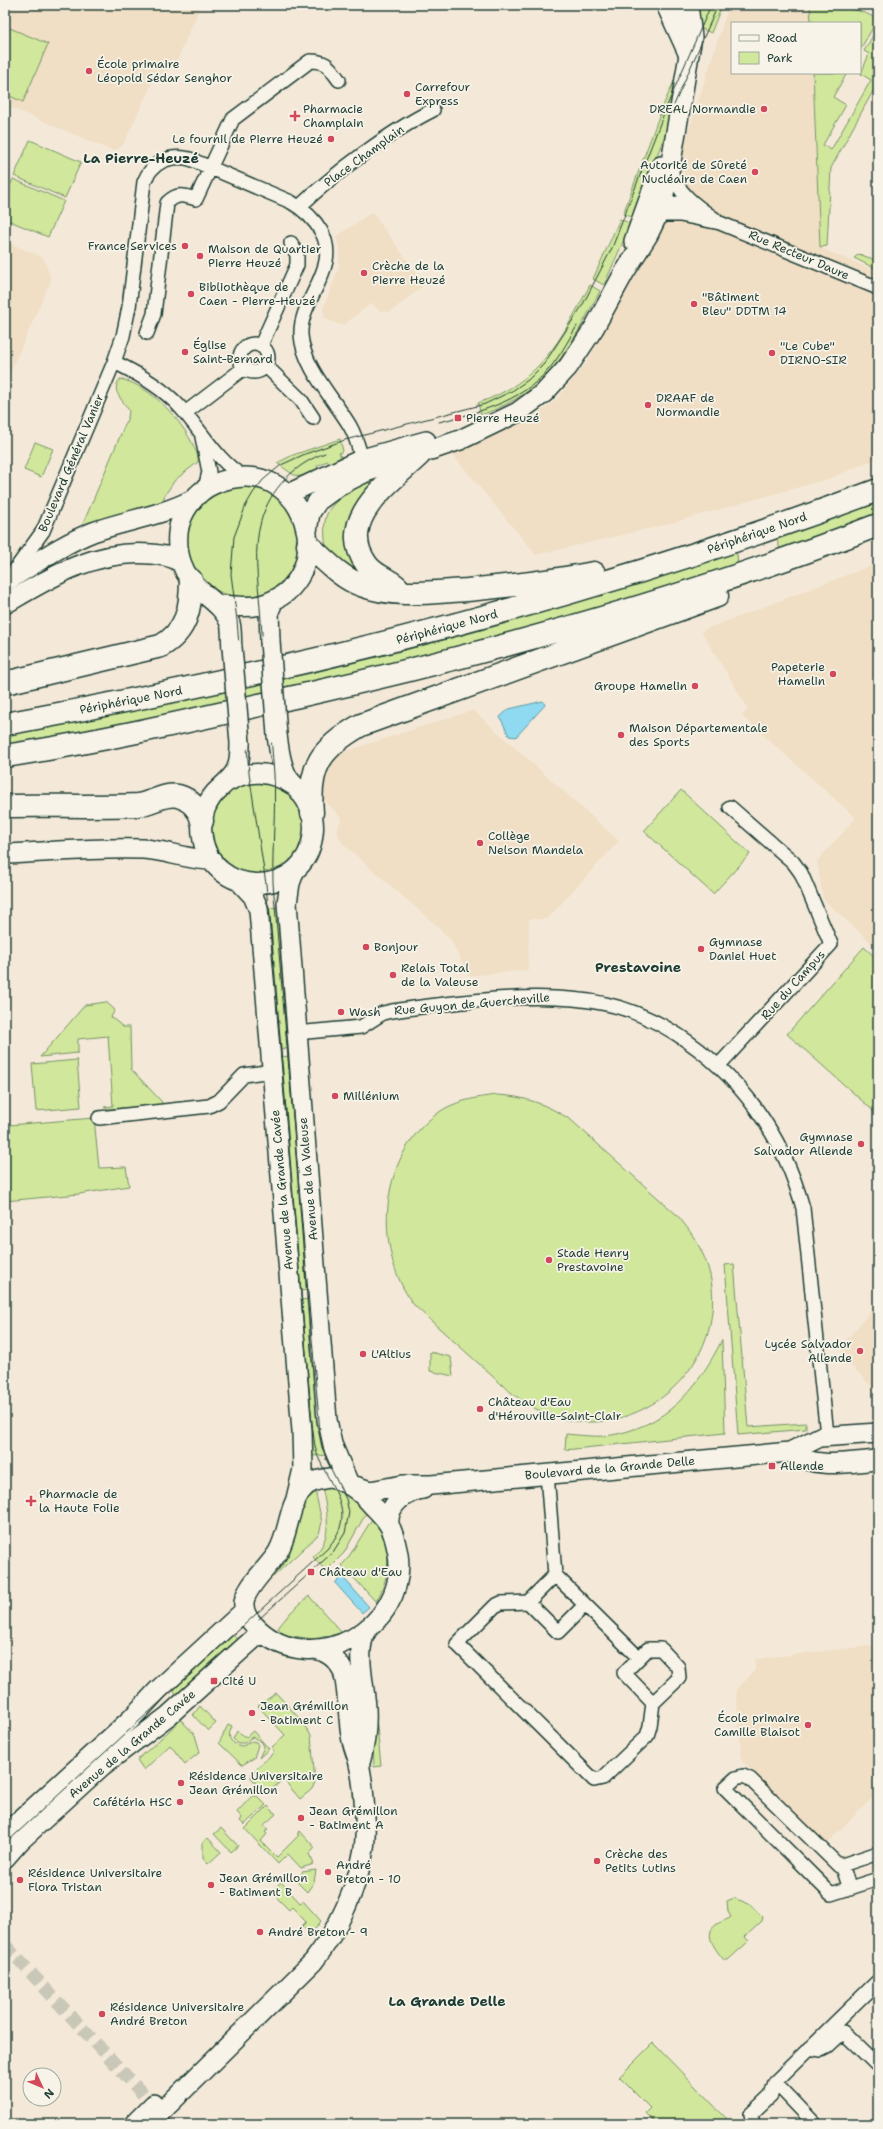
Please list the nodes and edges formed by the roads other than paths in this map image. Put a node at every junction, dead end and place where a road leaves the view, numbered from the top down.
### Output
1 (688, 5) edge
2 (669, 7) edge
3 (688, 53) junction
4 (339, 80) dead end
5 (433, 110) dead end
6 (667, 164) junction
7 (210, 168) junction
8 (299, 207) junction
9 (655, 208) junction
10 (702, 210) junction
11 (689, 217) junction
12 (720, 222) junction
13 (648, 235) junction
14 (291, 244) dead end
15 (624, 273) junction
16 (878, 288) edge
17 (147, 332) dead end
18 (261, 345) junction
19 (114, 362) junction
20 (266, 366) junction
21 (244, 368) junction
22 (185, 413) junction
23 (313, 418) dead end
24 (489, 425) junction
25 (201, 433) junction
26 (419, 455) junction
27 (364, 465) junction
28 (244, 478) junction
29 (878, 490) edge
30 (199, 494) junction
31 (288, 494) junction
32 (878, 525) edge
33 (308, 538) junction
34 (878, 540) edge
35 (650, 569) junction
36 (186, 571) junction
37 (7, 581) edge
38 (745, 586) junction
39 (402, 593) junction
40 (274, 600) junction
41 (10, 601) edge
42 (219, 605) junction
43 (408, 671) junction
44 (5, 683) edge
45 (5, 724) edge
46 (5, 756) edge
47 (227, 782) junction
48 (293, 784) junction
49 (5, 806) edge
50 (730, 807) dead end
51 (312, 813) junction
52 (202, 828) junction
53 (5, 854) edge
54 (178, 854) junction
55 (212, 860) junction
56 (295, 870) junction
57 (240, 882) junction
58 (296, 1034) junction
59 (719, 1065) junction
60 (272, 1071) junction
61 (99, 1118) dead end
62 (878, 1433) edge
63 (821, 1437) junction
64 (790, 1452) junction
65 (878, 1460) edge
66 (823, 1464) junction
67 (547, 1474) junction
68 (349, 1484) junction
69 (431, 1485) junction
70 (295, 1503) junction
71 (389, 1524) junction
72 (555, 1575) junction
73 (528, 1602) junction
74 (585, 1605) junction
75 (244, 1611) junction
76 (367, 1630) junction
77 (261, 1632) junction
78 (316, 1649) junction
79 (639, 1658) junction
80 (653, 1703) junction
81 (360, 1765) junction
82 (5, 1834) edge
83 (878, 1853) edge
84 (5, 1858) edge
85 (842, 1865) junction
86 (878, 1879) edge
87 (850, 1889) junction
88 (878, 1981) edge
89 (257, 2010) junction
90 (809, 2048) junction
91 (878, 2066) edge
92 (775, 2082) junction
93 (134, 2124) edge
94 (149, 2124) edge
95 (753, 2124) edge
96 (815, 2124) edge

1 - 3 main road
2 - 3 main road
3 - 6 main road
4 - 7 street
5 - 8 street, Place Champlain
6 - 9 main road
6 - 10 street, Rue Recteur Daure
7 - 8 street
7 - 17 street
7 - 19 street, Boulevard Général Vanier
8 - 27 street
9 - 10 street, Rue Recteur Daure
9 - 11 street, Rue Recteur Daure
9 - 13 main road
9 - 15 main road
10 - 12 street, Rue Recteur Daure
11 - 12 street, Rue Recteur Daure
11 - 13 street, Rue Recteur Daure
12 - 16 street, Rue Recteur Daure
13 - 15 main road
14 - 18 street
15 - 24 main road
18 - 20 street
18 - 21 street
19 - 22 street
19 - 37 street, Boulevard Général Vanier
20 - 21 street
20 - 23 street
21 - 22 street
22 - 25 street
24 - 26 main road
24 - 27 main road
25 - 28 street
25 - 30 street
26 - 27 main road
26 - 39 highway
27 - 31 main road
27 - 33 main road
28 - 30 main road
28 - 31 main road
29 - 35 highway, Périphérique Nord
30 - 36 main road
30 - 37 main road
31 - 33 main road
32 - 43 highway
33 - 39 highway
33 - 40 main road
34 - 38 highway
35 - 39 highway
35 - 45 highway, Périphérique Nord
36 - 41 main road
36 - 42 main road
36 - 44 highway
37 - 41 street
38 - 43 highway
38 - 51 highway
40 - 42 main road
40 - 48 main road, bridge
42 - 47 main road, bridge
43 - 46 highway
47 - 48 main road
47 - 52 main road
48 - 51 main road
49 - 52 highway
50 - 59 street, Rue du Campus
51 - 56 main road
52 - 54 main road
52 - 55 main road
53 - 54 main road
54 - 55 main road
55 - 57 main road
56 - 57 main road
56 - 58 main road, Avenue de la Valeuse
57 - 60 main road, Avenue de la Grande Cavée
58 - 59 street, Rue Guyon de Guercheville
58 - 68 main road, Avenue de la Valeuse
59 - 63 street, Rue Guyon de Guercheville
60 - 61 street
60 - 70 main road, Avenue de la Grande Cavée
62 - 63 main road, Boulevard de la Grande Delle
63 - 64 main road, Boulevard de la Grande Delle
63 - 66 main road
64 - 66 main road
64 - 67 main road, Boulevard de la Grande Delle
65 - 66 main road
67 - 69 main road, Boulevard de la Grande Delle
67 - 72 street
68 - 69 main road, Boulevard de la Grande Delle
68 - 70 main road, Boulevard de la Grande Delle
68 - 71 main road
69 - 71 main road, Boulevard de la Grande Delle
70 - 75 main road
71 - 76 main road
72 - 73 street
72 - 74 street
73 - 74 street
73 - 80 street
74 - 79 street
75 - 77 main road
75 - 82 main road, Avenue de la Grande Cavée
76 - 78 main road
76 - 81 main road
77 - 78 main road
77 - 84 main road, Avenue de la Grande Cavée
78 - 81 main road
79 - 80 street
79 - 80 street
81 - 89 main road
83 - 85 street
85 - 87 street
85 - 87 street
86 - 87 street
88 - 90 street
89 - 93 main road
89 - 94 main road
90 - 91 street
90 - 92 street
92 - 95 street
92 - 96 street

